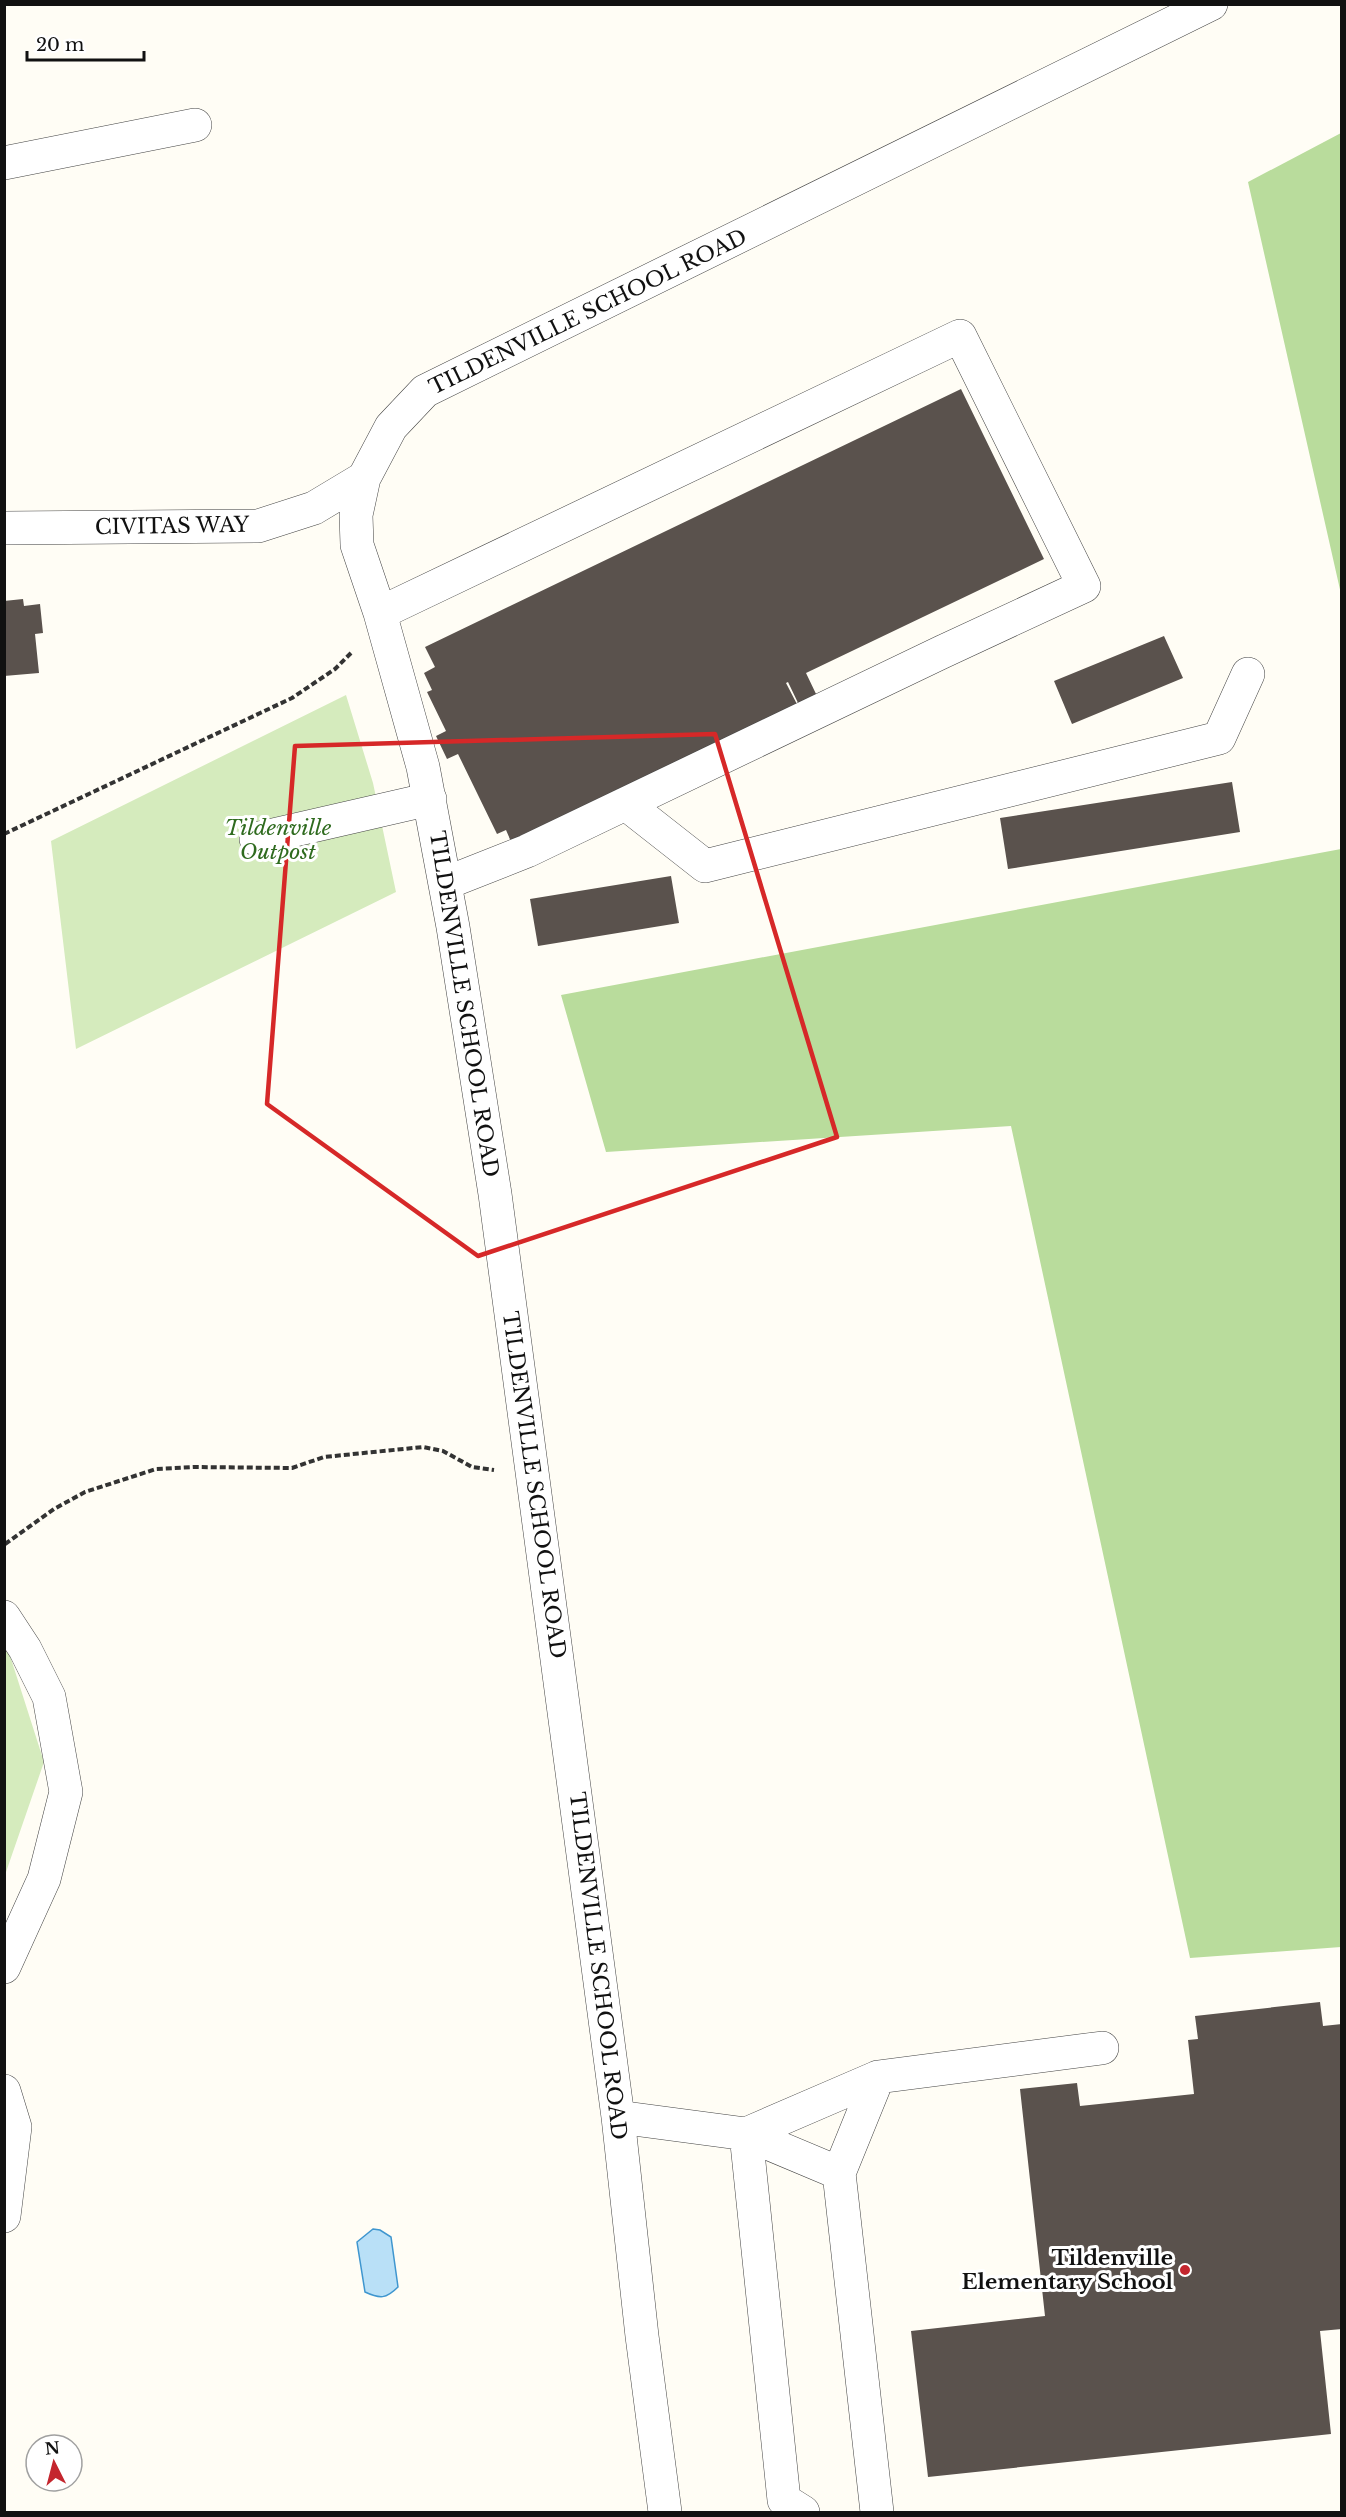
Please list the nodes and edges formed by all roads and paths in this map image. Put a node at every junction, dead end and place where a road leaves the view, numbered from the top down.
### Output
1 (1211, 4) edge
2 (195, 125) dead end
3 (4, 163) edge
4 (364, 478) junction
5 (4, 528) edge
6 (380, 613) junction
7 (362, 643) dead end
8 (1248, 674) dead end
9 (430, 799) junction
10 (626, 804) junction
11 (4, 834) edge
12 (256, 839) dead end
13 (447, 888) junction
14 (504, 1468) dead end
15 (5, 1544) edge
16 (4, 1617) edge
17 (4, 1967) edge
18 (1102, 2048) dead end
19 (878, 2077) junction
20 (4, 2091) edge
21 (618, 2116) junction
22 (746, 2134) junction
23 (839, 2173) junction
24 (4, 2216) edge
25 (665, 2512) edge
26 (803, 2512) edge
27 (878, 2512) edge

1 - 4 street, TILDENVILLE SCHOOL ROAD
2 - 3 street
4 - 5 street, CIVITAS WAY
4 - 6 street, TILDENVILLE SCHOOL ROAD
6 - 9 street, TILDENVILLE SCHOOL ROAD
6 - 10 street
7 - 11 path
8 - 10 street
9 - 12 street
9 - 13 street, TILDENVILLE SCHOOL ROAD
10 - 13 street
13 - 21 street, TILDENVILLE SCHOOL ROAD
14 - 15 path
16 - 17 street
18 - 19 street
19 - 22 street
19 - 23 street
20 - 24 street
21 - 22 street
21 - 25 street, TILDENVILLE SCHOOL ROAD
22 - 23 street
22 - 26 street
23 - 27 street

